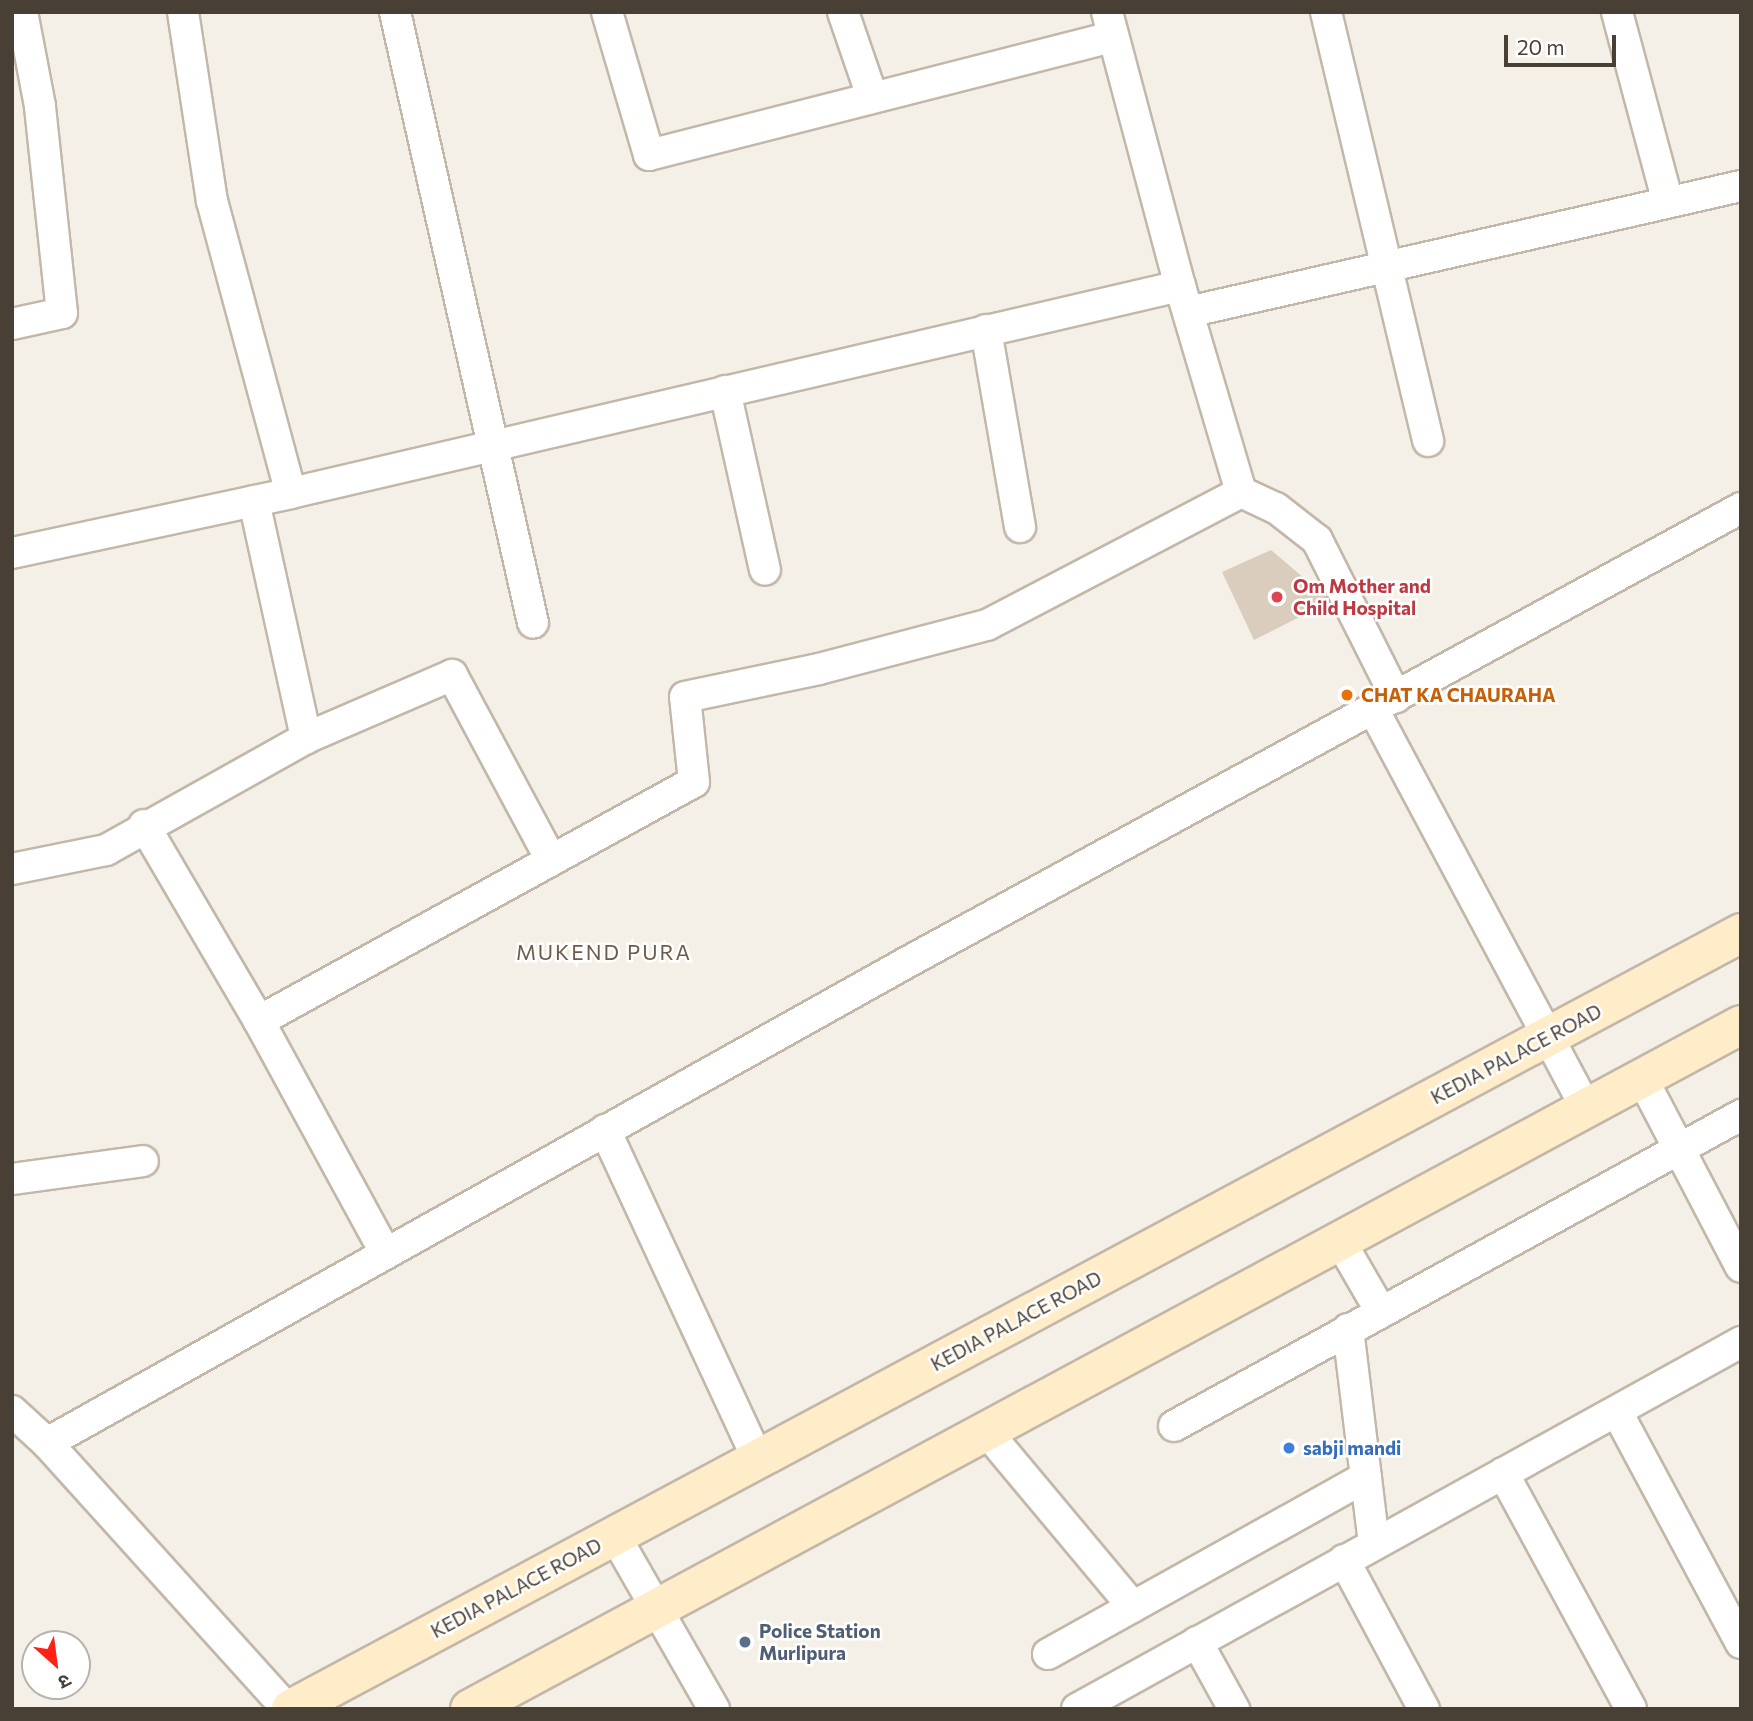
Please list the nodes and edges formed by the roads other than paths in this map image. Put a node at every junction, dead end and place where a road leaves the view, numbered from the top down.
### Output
1 (22, 12) edge
2 (183, 12) edge
3 (395, 12) edge
4 (607, 12) edge
5 (843, 12) edge
6 (1326, 12) edge
7 (1617, 12) edge
8 (1110, 25) edge
9 (872, 96) junction
10 (1741, 186) edge
11 (1668, 202) junction
12 (1387, 267) junction
13 (1184, 299) junction
14 (12, 324) edge
15 (986, 330) junction
16 (725, 391) junction
17 (1428, 440) dead end
18 (495, 445) junction
19 (1241, 492) junction
20 (290, 493) junction
21 (254, 501) junction
22 (1741, 508) edge
23 (1020, 527) dead end
24 (12, 553) edge
25 (765, 570) dead end
26 (533, 623) dead end
27 (1385, 703) junction
28 (306, 738) junction
29 (144, 825) junction
30 (551, 860) junction
31 (12, 869) edge
32 (1741, 933) edge
33 (259, 1021) junction
34 (1741, 1025) edge
35 (1549, 1036) junction
36 (1642, 1078) junction
37 (1586, 1108) junction
38 (1741, 1115) edge
39 (605, 1130) junction
40 (1678, 1149) junction
41 (142, 1161) dead end
42 (12, 1179) edge
43 (1340, 1241) junction
44 (385, 1252) junction
45 (1741, 1267) edge
46 (1380, 1310) junction
47 (1348, 1329) junction
48 (1741, 1342) edge
49 (12, 1411) edge
50 (1618, 1412) junction
51 (1174, 1426) dead end
52 (986, 1431) junction
53 (47, 1443) junction
54 (758, 1459) junction
55 (1503, 1473) junction
56 (1366, 1477) junction
57 (615, 1535) junction
58 (1374, 1543) junction
59 (1343, 1560) junction
60 (1133, 1607) junction
61 (656, 1608) junction
62 (1197, 1642) junction
63 (1741, 1643) edge
64 (1048, 1654) dead end
65 (289, 1709) edge
66 (470, 1709) edge
67 (714, 1709) edge
68 (1077, 1709) edge
69 (1234, 1709) edge
70 (1424, 1709) edge
71 (1631, 1709) edge

1 - 14 street
2 - 20 street
3 - 18 street
4 - 9 street
5 - 9 street
6 - 12 street
7 - 11 street
8 - 9 street
8 - 13 street
10 - 11 street
11 - 12 street
12 - 13 street
12 - 17 street
13 - 15 street
13 - 19 street
15 - 16 street
15 - 23 street
16 - 18 street
16 - 25 street
18 - 20 street
18 - 26 street
19 - 27 street
19 - 30 street
20 - 21 street
21 - 24 street
21 - 28 street
22 - 27 street
27 - 35 street
27 - 39 street
28 - 29 street
28 - 30 street
29 - 31 street
29 - 33 street
30 - 33 street
32 - 35 street, KEDIA PALACE ROAD
33 - 44 street
34 - 36 street
35 - 37 street
35 - 54 street, KEDIA PALACE ROAD
36 - 37 street
36 - 40 street
37 - 43 street
38 - 40 street
39 - 44 street
39 - 54 street
40 - 45 street
40 - 46 street
41 - 42 street
43 - 46 street
43 - 52 street
44 - 53 street
46 - 47 street
47 - 51 street
47 - 56 street
48 - 50 street
49 - 53 street
50 - 55 street
50 - 63 street
52 - 60 street
52 - 61 street
53 - 65 street
54 - 57 street, KEDIA PALACE ROAD
55 - 58 street
55 - 71 street
56 - 58 street
56 - 60 street
57 - 61 street
57 - 65 street, KEDIA PALACE ROAD
58 - 59 street
59 - 62 street
59 - 70 street
60 - 64 street
61 - 66 street
61 - 67 street
62 - 68 street
62 - 69 street

